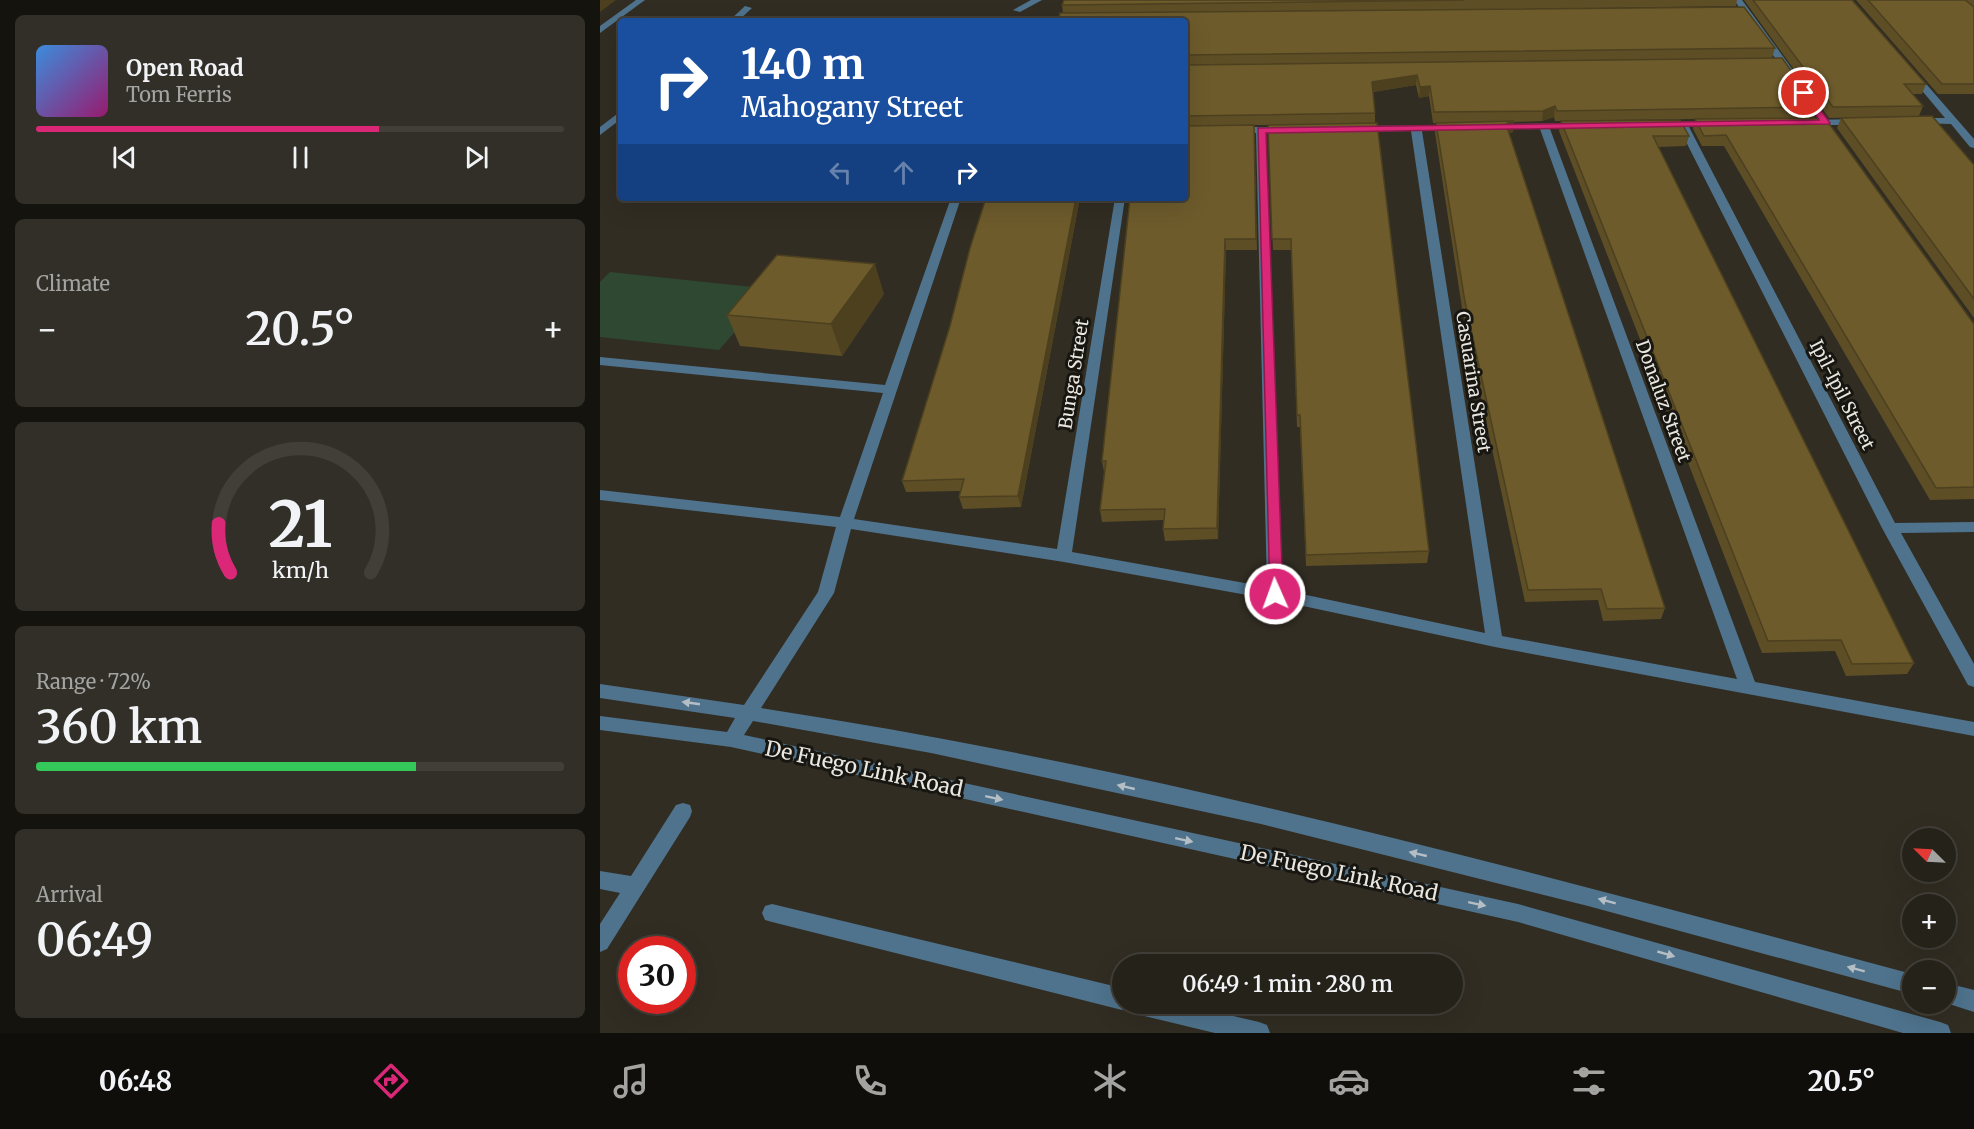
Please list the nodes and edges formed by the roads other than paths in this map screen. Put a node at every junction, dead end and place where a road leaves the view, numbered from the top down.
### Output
1 (640, 0) edge
2 (1021, 0) edge
3 (1038, 0) edge
4 (1738, 0) edge
5 (748, 8) dead end
6 (1017, 10) junction
7 (1734, 12) edge
8 (1746, 12) junction
9 (736, 18) edge
10 (1015, 18) edge
11 (600, 30) edge
12 (1900, 60) edge
13 (1771, 63) edge
14 (1783, 63) junction
15 (1795, 80) edge
16 (618, 117) edge
17 (1907, 121) edge
18 (1953, 121) junction
19 (1872, 122) edge
20 (1802, 123) edge
21 (1683, 124) junction
22 (1730, 124) edge
23 (1648, 125) edge
24 (1544, 126) junction
25 (1590, 126) edge
26 (1486, 127) edge
27 (1416, 128) junction
28 (1462, 128) edge
29 (1344, 129) edge
30 (1261, 130) junction
31 (1297, 130) edge
32 (1218, 131) edge
33 (600, 132) edge
34 (1974, 145) edge
35 (955, 201) edge
36 (1120, 201) edge
37 (600, 361) edge
38 (890, 390) junction
39 (600, 495) edge
40 (844, 523) junction
41 (1974, 527) edge
42 (1890, 528) junction
43 (1064, 556) junction
44 (1275, 594) junction
45 (1495, 641) junction
46 (1974, 680) edge
47 (1749, 688) junction
48 (600, 691) edge
49 (749, 711) junction
50 (600, 723) edge
51 (1974, 729) edge
52 (731, 740) junction
53 (683, 811) dead end
54 (600, 880) edge
55 (635, 886) junction
56 (772, 913) dead end
57 (600, 942) edge
58 (1902, 981) edge
59 (1956, 996) edge
60 (1112, 997) edge
61 (1974, 1001) edge
62 (1181, 1014) edge
63 (1259, 1033) edge
64 (1940, 1033) edge

1 - 11 street
2 - 6 street
3 - 6 street
4 - 8 street
5 - 9 street
6 - 10 street
7 - 8 street
8 - 14 street
12 - 18 street
13 - 14 street
14 - 15 street
16 - 33 street
17 - 18 street
18 - 34 street
19 - 20 street
21 - 22 street
21 - 23 street
21 - 42 street, Ipil-Ipil Street
24 - 25 street
24 - 26 street
24 - 47 street, Donaluz Street
27 - 28 street
27 - 29 street
27 - 45 street, Casuarina Street
30 - 31 street
30 - 32 street
30 - 44 street
35 - 38 street
36 - 43 street, Bunga Street
37 - 38 street
38 - 40 street
39 - 40 street
40 - 43 street
40 - 49 street
41 - 42 street
42 - 46 street, Ipil-Ipil Street
43 - 44 street
44 - 45 street
45 - 47 street
47 - 51 street
49 -> 48 street, De Fuego Link Road
49 - 52 street
58 -> 49 street, De Fuego Link Road
50 - 52 street, De Fuego Link Road
52 -> 64 street, De Fuego Link Road
53 - 55 street
54 - 55 street
55 - 57 street
56 - 60 street
59 - 61 street
62 - 63 street

